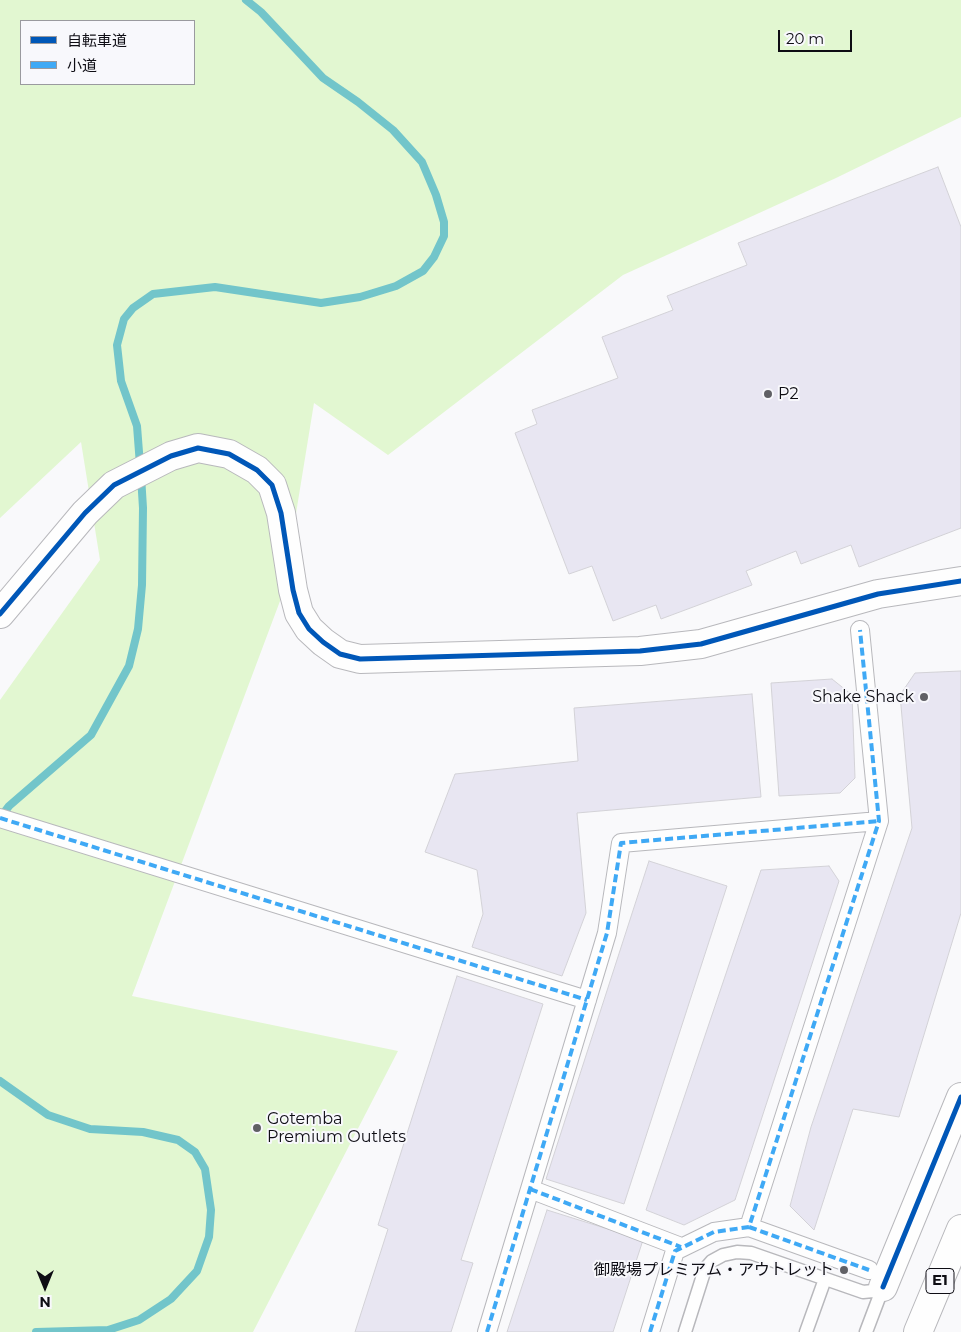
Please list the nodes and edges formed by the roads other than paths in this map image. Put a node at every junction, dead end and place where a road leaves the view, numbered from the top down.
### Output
1 (961, 581) edge
2 (0, 614) edge
3 (860, 630) dead end
4 (0, 818) edge
5 (879, 821) junction
6 (587, 1000) junction
7 (961, 1097) edge
8 (530, 1189) junction
9 (749, 1227) junction
10 (961, 1229) edge
11 (681, 1247) junction
12 (876, 1278) junction
13 (825, 1279) junction
14 (487, 1332) edge
15 (650, 1332) edge
16 (685, 1332) edge
17 (806, 1332) edge
18 (866, 1332) edge
19 (918, 1332) edge

1 - 2 main road
3 - 5 street
4 - 6 street
5 - 6 street
5 - 9 street
6 - 8 street
7 - 12 main road
8 - 11 street
8 - 14 street
9 - 11 street
9 - 12 street
10 - 19 main road, E1
11 - 15 street
12 - 13 lane
12 - 18 lane
13 - 16 lane
13 - 17 lane

